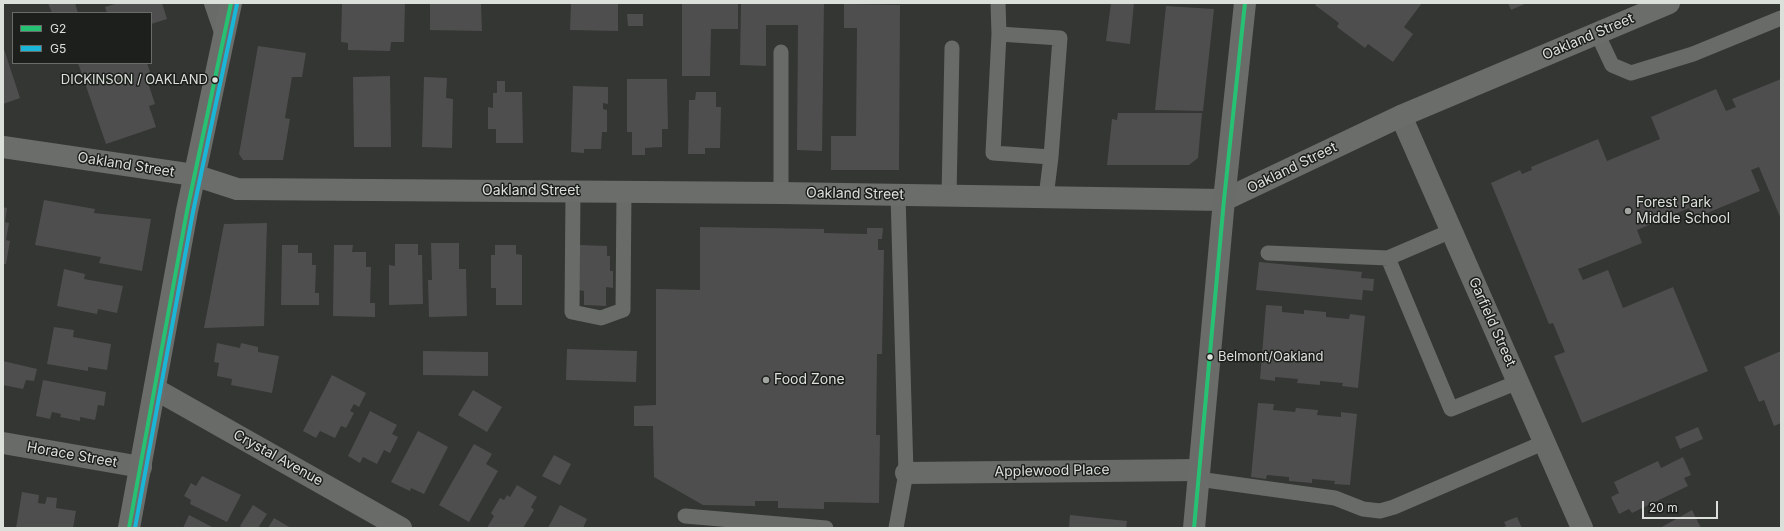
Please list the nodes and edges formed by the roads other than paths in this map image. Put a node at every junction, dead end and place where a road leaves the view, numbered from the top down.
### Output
1 (215, 3) edge
2 (231, 3) edge
3 (998, 3) edge
4 (1245, 3) edge
5 (1669, 3) edge
6 (1781, 18) edge
7 (224, 29) junction
8 (999, 34) junction
9 (1597, 34) junction
10 (952, 48) dead end
11 (781, 52) dead end
12 (1401, 116) junction
13 (3, 146) edge
14 (1051, 157) junction
15 (194, 175) junction
16 (573, 192) junction
17 (624, 192) junction
18 (781, 193) junction
19 (898, 195) junction
20 (949, 196) junction
21 (1046, 198) junction
22 (1224, 200) junction
23 (1451, 231) junction
24 (1268, 253) dead end
25 (1388, 258) junction
26 (1518, 382) junction
27 (155, 389) junction
28 (1545, 442) junction
29 (3, 444) edge
30 (141, 467) junction
31 (906, 473) junction
32 (1199, 474) junction
33 (685, 516) dead end
34 (129, 528) edge
35 (401, 528) edge
36 (826, 528) edge
37 (896, 528) edge
38 (1194, 528) edge
39 (1582, 528) edge

1 - 7 street
2 - 7 main road
3 - 8 lane
4 - 22 main road
5 - 9 main road, Oakland Street
6 - 9 lane
7 - 15 main road
8 - 14 lane
8 - 14 lane
9 - 12 main road, Oakland Street
10 - 20 lane
11 - 18 lane
12 - 22 main road, Oakland Street
12 - 23 street, Garfield Street
13 - 15 main road, Oakland Street
14 - 21 lane
15 - 16 main road, Oakland Street
15 - 27 main road
16 - 17 main road, Oakland Street
16 - 17 lane
17 - 18 main road, Oakland Street
18 - 19 main road, Oakland Street
19 - 20 main road, Oakland Street
19 - 31 lane
20 - 21 main road, Oakland Street
21 - 22 main road, Oakland Street
22 - 32 main road
23 - 25 lane
23 - 26 street, Garfield Street
24 - 25 lane
25 - 26 lane
26 - 28 street, Garfield Street
27 - 30 main road
27 - 35 street, Crystal Avenue
28 - 32 lane
28 - 39 street, Garfield Street
29 - 30 street, Horace Street
30 - 34 main road
31 - 32 street, Applewood Place
31 - 37 lane
32 - 38 main road
33 - 36 lane

